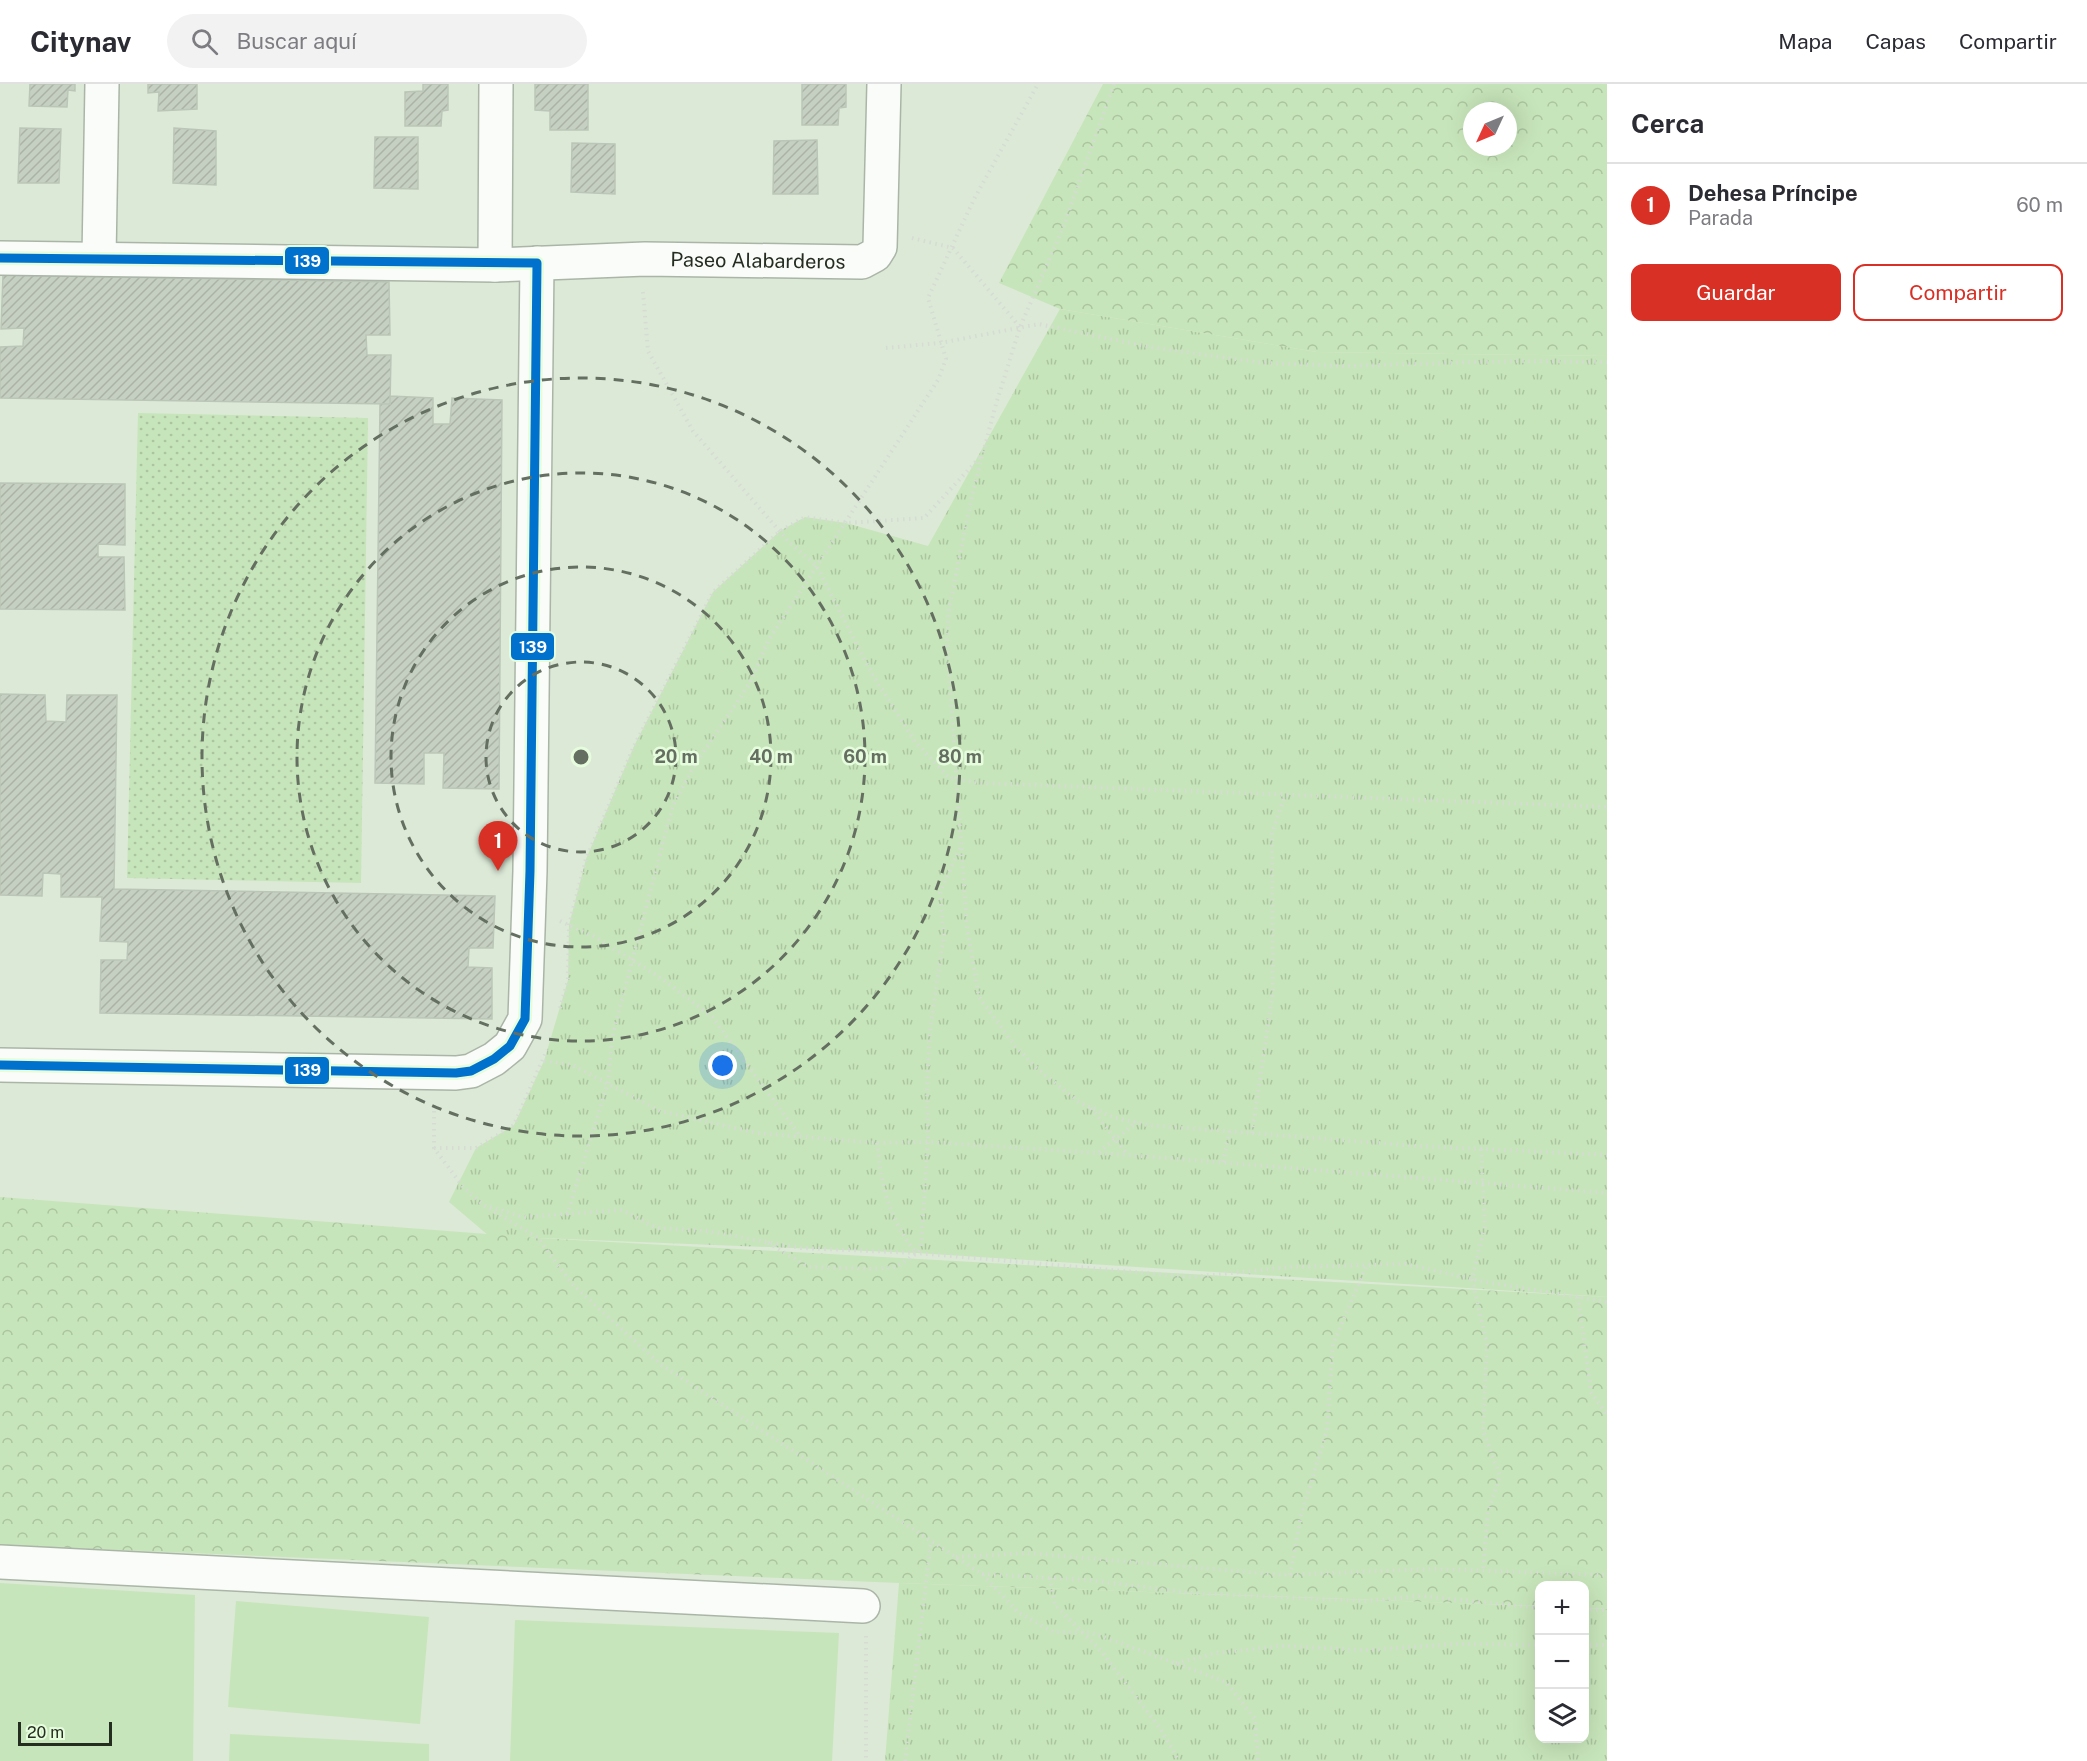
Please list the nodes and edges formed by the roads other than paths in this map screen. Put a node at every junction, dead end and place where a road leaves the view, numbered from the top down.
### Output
1 (102, 84) edge
2 (496, 84) edge
3 (884, 84) edge
4 (0, 258) edge
5 (99, 258) junction
6 (537, 263) junction
7 (495, 265) junction
8 (0, 1065) edge
9 (0, 1562) edge
10 (863, 1605) road end

1 - 5 street
2 - 7 street
3 - 6 street, Paseo Alabarderos
4 - 5 street, Paseo Alabarderos
5 - 7 street, Paseo Alabarderos
6 - 7 street, Paseo Alabarderos
6 - 8 street
9 - 10 street

